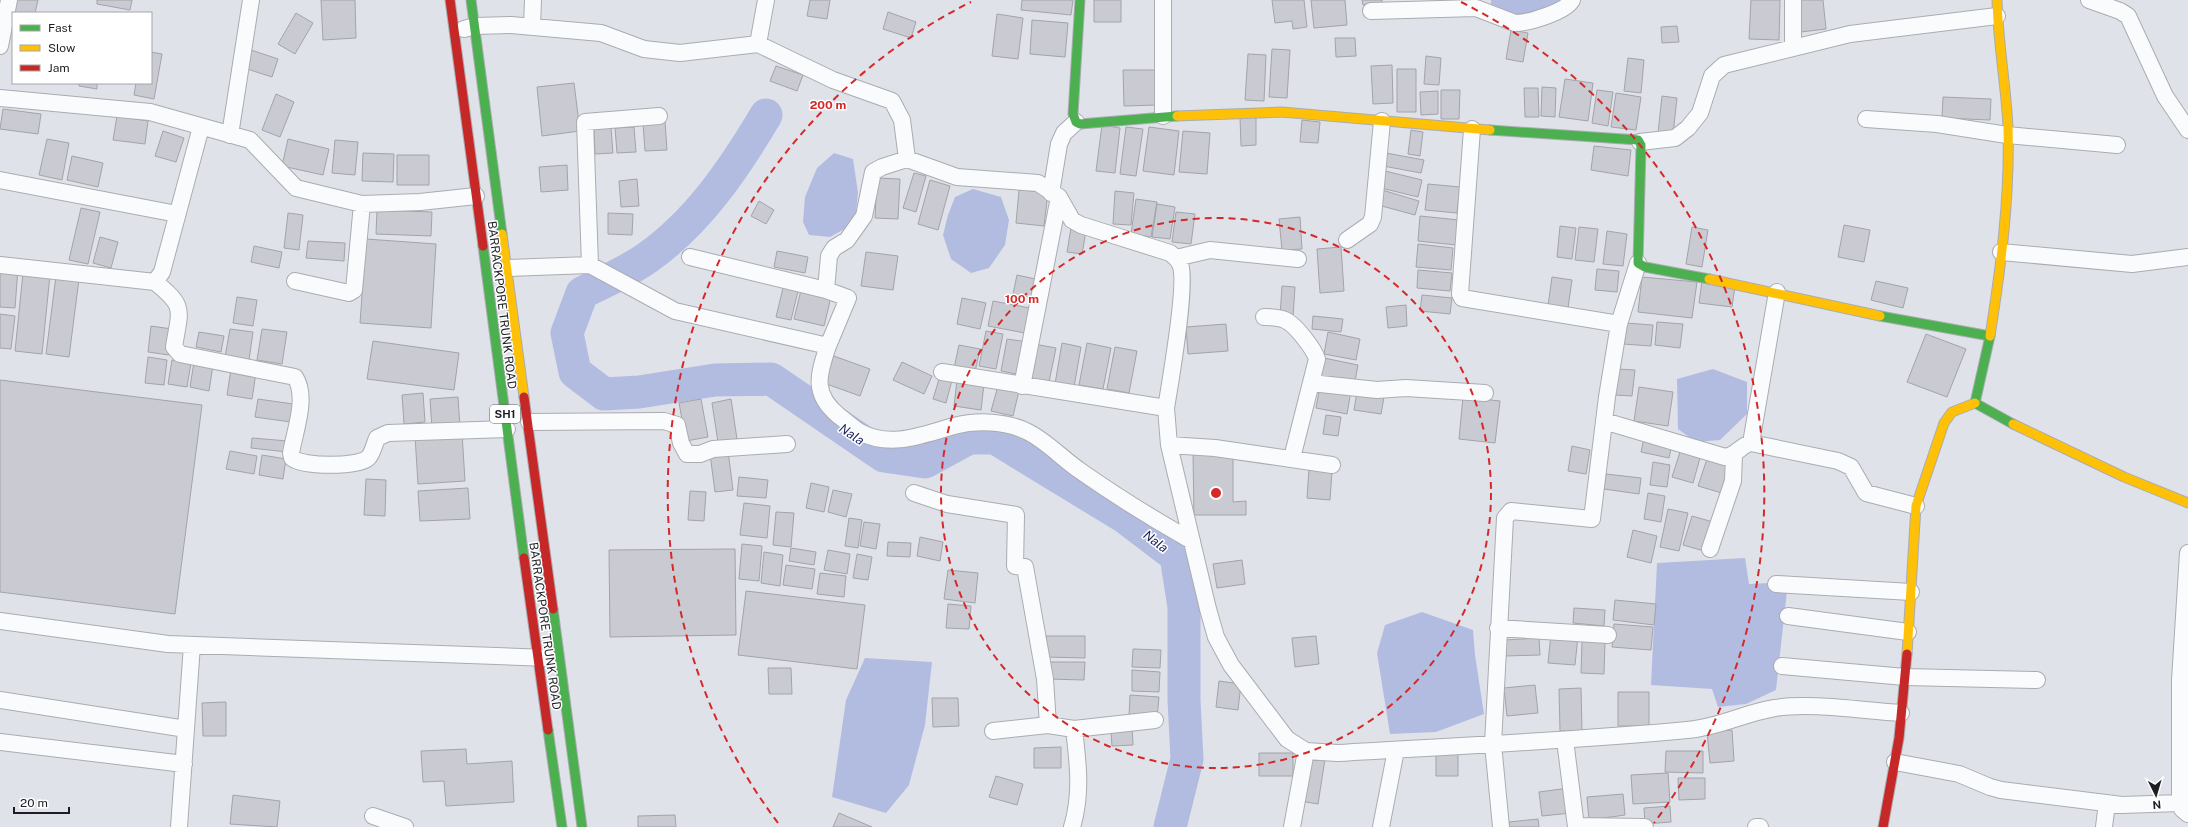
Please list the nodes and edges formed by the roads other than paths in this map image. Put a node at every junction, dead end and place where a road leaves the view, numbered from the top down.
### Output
1 (9, 0) edge
2 (251, 0) edge
3 (450, 0) edge
4 (471, 0) edge
5 (534, 0) edge
6 (766, 0) edge
7 (1080, 0) edge
8 (1163, 0) edge
9 (1572, 0) edge
10 (1793, 0) edge
11 (2089, 0) edge
12 (1483, 5) edge
13 (1997, 8) edge
14 (1370, 11) dead end
15 (475, 26) junction
16 (532, 27) junction
17 (454, 32) junction
18 (758, 44) junction
19 (0, 46) edge
20 (1793, 48) junction
21 (0, 98) edge
22 (659, 116) dead end
23 (1163, 116) junction
24 (1866, 119) dead end
25 (1382, 121) junction
26 (1076, 122) junction
27 (201, 126) junction
28 (1472, 129) junction
29 (2188, 130) edge
30 (230, 135) junction
31 (2007, 135) junction
32 (1640, 142) junction
33 (2117, 145) dead end
34 (907, 160) junction
35 (0, 180) edge
36 (1055, 195) junction
37 (476, 196) junction
38 (362, 204) junction
39 (178, 214) junction
40 (1347, 240) dead end
41 (2001, 252) junction
42 (690, 257) dead end
43 (2188, 257) edge
44 (1176, 258) junction
45 (1298, 259) dead end
46 (1638, 263) junction
47 (0, 265) edge
48 (590, 265) junction
49 (508, 268) junction
50 (295, 281) dead end
51 (155, 282) junction
52 (826, 290) junction
53 (1777, 292) junction
54 (1264, 317) dead end
55 (1619, 324) junction
56 (1990, 336) junction
57 (828, 346) junction
58 (942, 372) dead end
59 (1311, 383) junction
60 (1022, 386) junction
61 (1485, 393) dead end
62 (1975, 403) junction
63 (1166, 408) junction
64 (1604, 421) junction
65 (528, 422) junction
66 (506, 429) junction
67 (1751, 443) junction
68 (788, 444) dead end
69 (1169, 445) junction
70 (1734, 455) junction
71 (1292, 458) junction
72 (1332, 465) dead end
73 (914, 493) dead end
74 (2188, 503) edge
75 (1916, 506) junction
76 (1192, 541) junction
77 (1710, 548) dead end
78 (2188, 553) edge
79 (1776, 584) dead end
80 (1911, 592) junction
81 (1788, 616) dead end
82 (0, 621) edge
83 (1498, 628) junction
84 (1908, 632) junction
85 (1608, 635) dead end
86 (192, 645) junction
87 (537, 658) junction
88 (560, 659) junction
89 (1782, 666) dead end
90 (1905, 677) junction
91 (2038, 680) dead end
92 (0, 700) edge
93 (1901, 713) junction
94 (1155, 720) dead end
95 (1048, 725) junction
96 (186, 728) junction
97 (1074, 729) junction
98 (993, 731) dead end
99 (1565, 740) junction
100 (0, 742) edge
101 (1493, 744) junction
102 (1396, 750) junction
103 (1306, 751) junction
104 (1894, 762) junction
105 (184, 764) junction
106 (2107, 803) junction
107 (2184, 808) edge
108 (373, 816) dead end
109 (1576, 826) edge
110 (179, 827) edge
111 (405, 827) edge
112 (562, 827) edge
113 (582, 827) edge
114 (1072, 827) edge
115 (1292, 827) edge
116 (1381, 827) edge
117 (1501, 827) edge
118 (1645, 827) edge
119 (1756, 827) edge
120 (1760, 827) edge
121 (1883, 827) edge
122 (2104, 827) edge

1 - 19 street
2 - 30 street
3 - 17 street, BARRACKPORE TRUNK ROAD / SH1
4 - 15 street, BARRACKPORE TRUNK ROAD / SH1
5 - 16 street
6 - 18 street
7 - 26 street
8 - 23 street
9 - 12 street
10 - 20 street
11 - 29 street
12 - 14 street
13 - 20 street
13 - 31 street
15 - 16 street
15 - 17 street
15 - 49 street, BARRACKPORE TRUNK ROAD / SH1
16 - 18 street
17 - 37 street, BARRACKPORE TRUNK ROAD / SH1
18 - 34 street
20 - 32 street
21 - 27 street
22 - 48 street
23 - 25 street
23 - 26 street
24 - 31 street
25 - 28 street
25 - 40 street
26 - 36 street
27 - 30 street
27 - 39 street
28 - 32 street
28 - 55 street
30 - 38 street
31 - 33 street
31 - 41 street
32 - 46 street
34 - 36 street
34 - 52 street
35 - 39 street
36 - 44 street
36 - 60 street
37 - 38 street
37 - 66 street, BARRACKPORE TRUNK ROAD / SH1
38 - 50 street
39 - 51 street
41 - 43 street
41 - 56 street
42 - 52 street
44 - 45 street
44 - 63 street
46 - 53 street
46 - 55 street
47 - 51 street
48 - 49 street
48 - 57 street
49 - 65 street, BARRACKPORE TRUNK ROAD / SH1
51 - 66 street
52 - 57 street
53 - 56 street
53 - 67 street
54 - 59 street
55 - 64 street
56 - 62 street
57 - 76 street
58 - 60 street
59 - 61 street
59 - 71 street
60 - 63 street
62 - 74 street
62 - 75 street
63 - 69 street
64 - 70 street
64 - 83 street
65 - 68 street
65 - 88 street, BARRACKPORE TRUNK ROAD / SH1
66 - 87 street, BARRACKPORE TRUNK ROAD / SH1
67 - 70 street
67 - 75 street
69 - 71 street
69 - 76 street
70 - 77 street
71 - 72 street
73 - 95 street
75 - 80 street
76 - 103 street
78 - 107 street
79 - 80 street
80 - 84 street
81 - 84 street
82 - 86 street
83 - 85 street
83 - 101 street
84 - 90 street
86 - 87 street
86 - 96 street
87 - 88 street
87 - 112 street, BARRACKPORE TRUNK ROAD / SH1
88 - 113 street, BARRACKPORE TRUNK ROAD / SH1
89 - 90 street
90 - 91 street
90 - 93 street
92 - 96 street
93 - 99 street
93 - 104 street
94 - 97 street
95 - 97 street
95 - 98 street
96 - 105 street
97 - 114 street
99 - 101 street
99 - 109 street
100 - 105 street
101 - 102 street
101 - 117 street
102 - 103 street
102 - 116 street
103 - 115 street
104 - 106 street
104 - 121 street
105 - 110 street
106 - 107 street
106 - 122 street
108 - 111 street
109 - 118 street
119 - 120 street

